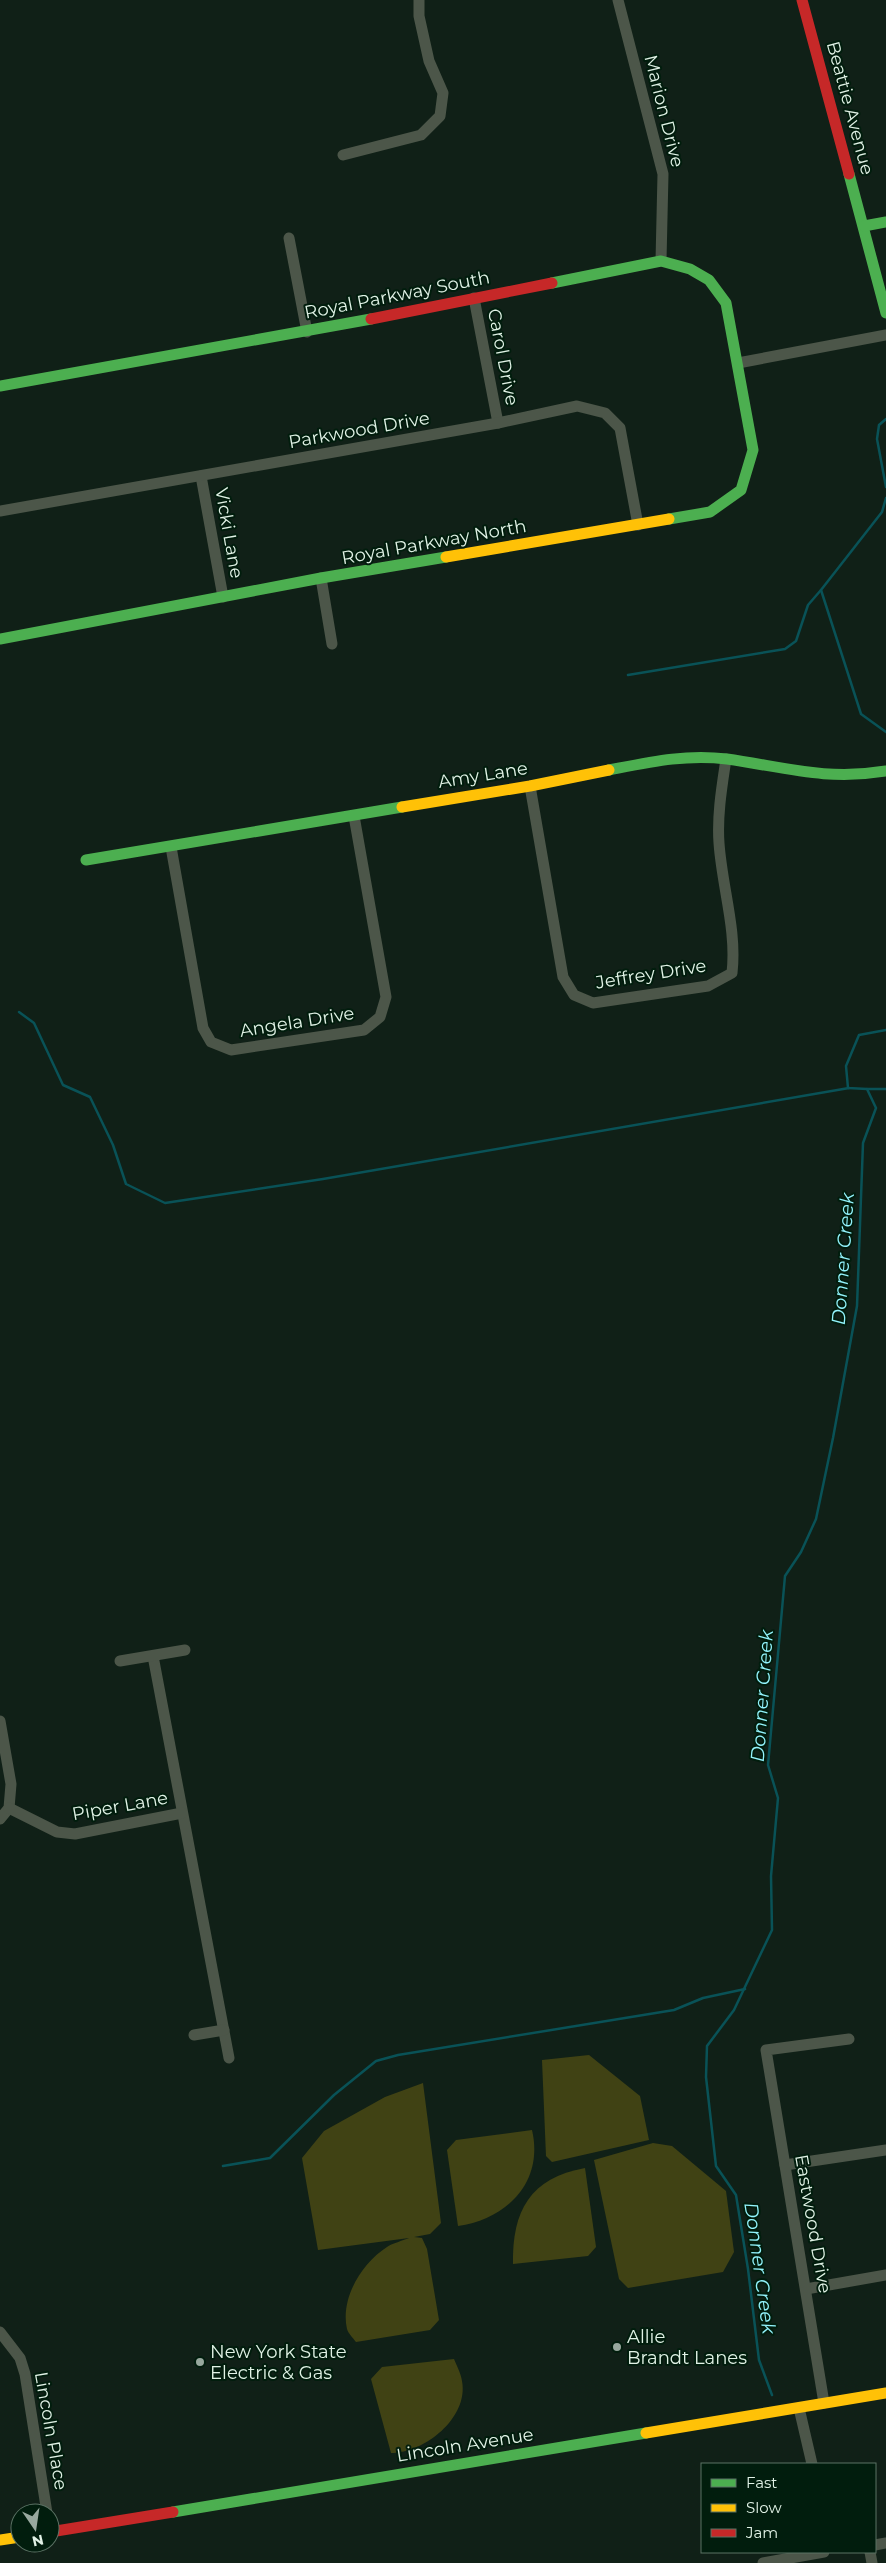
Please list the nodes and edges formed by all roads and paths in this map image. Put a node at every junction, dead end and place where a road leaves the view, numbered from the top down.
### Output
1 (419, 0) edge
2 (619, 0) edge
3 (802, 0) edge
4 (343, 155) dead end
5 (886, 222) edge
6 (864, 226) junction
7 (289, 238) dead end
8 (661, 261) junction
9 (474, 298) junction
10 (886, 313) edge
11 (307, 332) junction
12 (886, 335) edge
13 (738, 363) junction
14 (0, 386) edge
15 (498, 423) junction
16 (201, 476) junction
17 (0, 512) edge
18 (638, 525) junction
19 (321, 578) junction
20 (223, 597) junction
21 (0, 639) edge
22 (332, 644) dead end
23 (726, 758) junction
24 (886, 771) edge
25 (530, 786) junction
26 (354, 816) junction
27 (171, 847) junction
28 (86, 860) dead end
29 (184, 1650) dead end
30 (152, 1656) junction
31 (120, 1661) dead end
32 (0, 1721) edge
33 (9, 1808) junction
34 (182, 1813) junction
35 (0, 1819) edge
36 (224, 2030) junction
37 (194, 2035) dead end
38 (849, 2039) dead end
39 (229, 2058) dead end
40 (886, 2150) edge
41 (785, 2165) junction
42 (886, 2275) edge
43 (806, 2289) junction
44 (0, 2332) edge
45 (886, 2393) edge
46 (824, 2404) junction
47 (799, 2408) junction
48 (812, 2463) edge
49 (45, 2503) edge
50 (60, 2529) edge
51 (818, 2553) edge
52 (763, 2563) edge

1 - 4 street
2 - 8 street, Marion Drive
3 - 6 street, Beattie Avenue
5 - 6 street
6 - 10 street, Beattie Avenue
7 - 11 street
8 - 9 street, Royal Parkway South
8 - 13 street, Royal Parkway South
9 - 11 street, Royal Parkway South
9 - 15 street, Carol Drive
11 - 14 street, Royal Parkway South
12 - 13 street
13 - 18 street, Royal Parkway North
15 - 16 street, Parkwood Drive
15 - 18 street, Parkwood Drive
16 - 17 street, Parkwood Drive
16 - 20 street, Vicki Lane
18 - 19 street, Royal Parkway North
19 - 20 street, Royal Parkway North
19 - 22 street
20 - 21 street, Royal Parkway North
23 - 24 street, Amy Lane
23 - 25 street, Amy Lane
23 - 25 street, Jeffrey Drive
25 - 26 street, Amy Lane
26 - 27 street, Amy Lane
26 - 27 street, Angela Drive
27 - 28 street, Amy Lane
29 - 30 street
30 - 31 street
30 - 34 street
32 - 33 street
33 - 34 street, Piper Lane
33 - 35 street
34 - 36 street
36 - 37 street
36 - 39 street
38 - 41 street, Eastwood Drive
40 - 41 street
41 - 43 street, Eastwood Drive
42 - 43 street
43 - 46 street, Eastwood Drive
44 - 49 street, Lincoln Place
45 - 46 street, Lincoln Avenue
46 - 47 street, Lincoln Avenue
47 - 48 street
47 - 50 street, Lincoln Avenue
51 - 52 street

